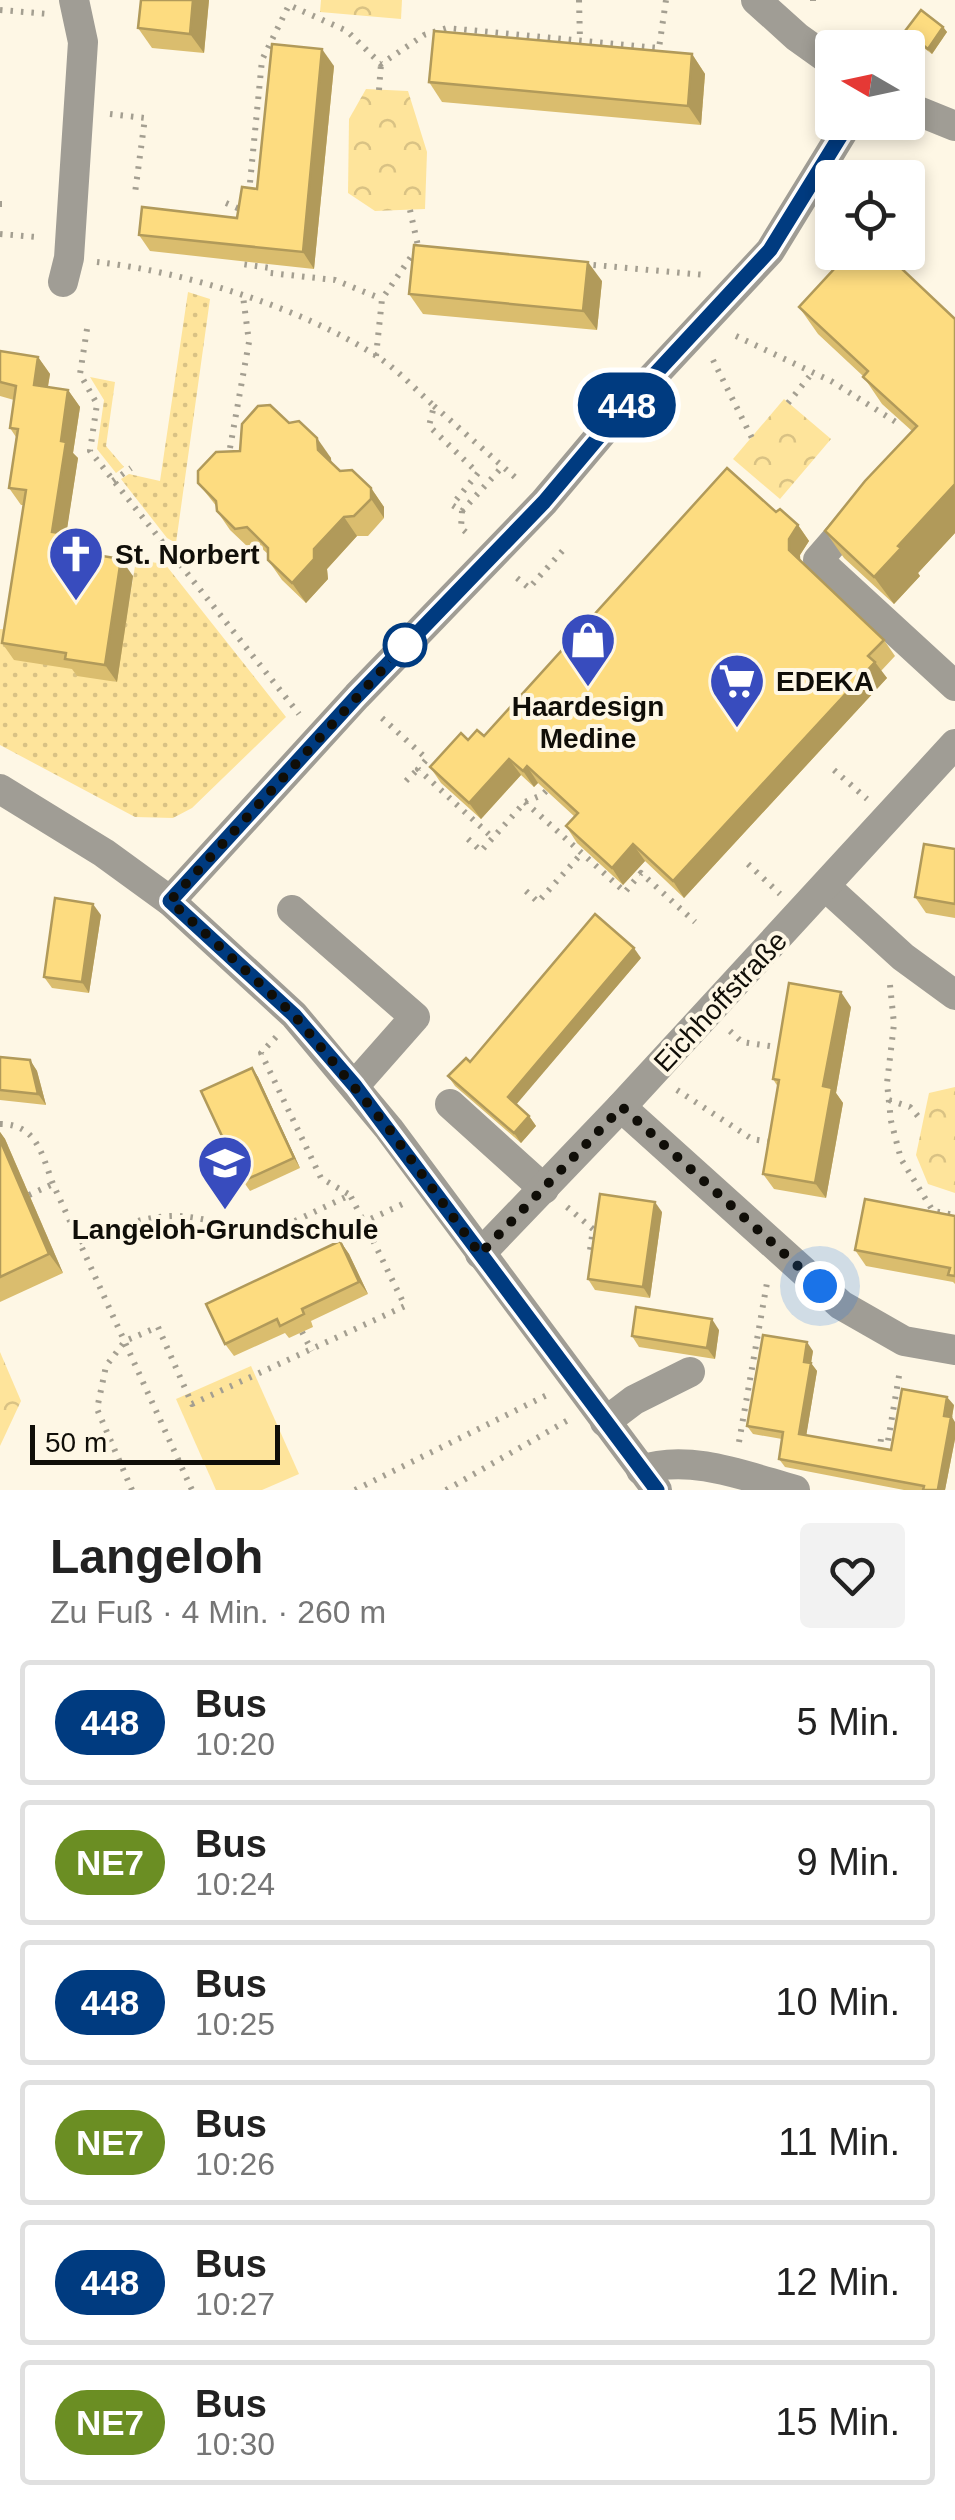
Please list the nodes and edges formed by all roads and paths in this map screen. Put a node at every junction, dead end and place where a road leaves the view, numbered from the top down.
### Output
1 (579, 0) edge
2 (666, 0) edge
3 (756, 0) edge
4 (290, 2) edge
5 (64, 7) edge
6 (0, 10) edge
7 (580, 40) junction
8 (815, 50) edge
9 (381, 64) junction
10 (378, 90) dead end
11 (110, 114) dead end
12 (925, 114) edge
13 (955, 126) edge
14 (838, 140) edge
15 (135, 193) dead end
16 (226, 202) dead end
17 (410, 210) dead end
18 (0, 234) edge
19 (36, 238) dead end
20 (244, 246) edge
21 (577, 263) edge
22 (66, 270) joint
23 (706, 276) dead end
24 (243, 294) junction
25 (382, 299) junction
26 (87, 329) dead end
27 (736, 336) dead end
28 (376, 356) junction
29 (713, 360) dead end
30 (813, 372) junction
31 (788, 403) dead end
32 (434, 406) junction
33 (899, 424) edge
34 (752, 438) dead end
35 (230, 448) edge
36 (503, 466) junction
37 (130, 468) dead end
38 (517, 479) dead end
39 (113, 480) junction
40 (866, 504) edge
41 (462, 511) junction
42 (468, 534) dead end
43 (565, 548) dead end
44 (517, 578) dead end
45 (955, 686) edge
46 (300, 715) dead end
47 (382, 718) dead end
48 (955, 744) edge
49 (418, 768) junction
50 (834, 770) dead end
51 (555, 781) edge
52 (406, 782) dead end
53 (0, 790) edge
54 (860, 792) dead end
55 (525, 802) junction
56 (493, 838) junction
57 (468, 839) dead end
58 (582, 853) junction
59 (748, 864) dead end
60 (825, 886) junction
61 (776, 890) dead end
62 (526, 892) dead end
63 (170, 901) junction
64 (292, 910) dead end
65 (695, 922) dead end
66 (894, 975) dead end
67 (955, 995) edge
68 (294, 1015) junction
69 (729, 1030) dead end
70 (791, 1050) edge
71 (355, 1086) junction
72 (676, 1089) dead end
73 (889, 1100) junction
74 (450, 1104) dead end
75 (622, 1107) junction
76 (923, 1122) dead end
77 (0, 1124) edge
78 (767, 1159) edge
79 (53, 1184) junction
80 (29, 1195) edge
81 (350, 1195) junction
82 (556, 1198) junction
83 (412, 1200) dead end
84 (955, 1215) edge
85 (295, 1220) dead end
86 (364, 1222) junction
87 (273, 1231) dead end
88 (79, 1242) junction
89 (601, 1252) edge
90 (480, 1254) junction
91 (770, 1271) dead end
92 (302, 1332) edge
93 (125, 1341) junction
94 (312, 1350) junction
95 (955, 1350) edge
96 (901, 1359) dead end
97 (690, 1372) dead end
98 (574, 1381) junction
99 (599, 1414) junction
100 (878, 1456) edge
101 (734, 1473) junction
102 (649, 1480) edge
103 (132, 1490) edge
104 (192, 1490) edge
105 (355, 1490) edge
106 (446, 1490) edge
107 (795, 1490) edge

1 - 7 path
2 - 7 path
3 - 8 street
4 - 9 path
4 - 16 path
5 - 6 path
5 - 22 street
7 - 9 path
9 - 10 path
11 - 15 path
12 - 13 street
14 - 63 street
17 - 25 path
18 - 19 path
20 - 25 path
21 - 23 path
22 - 24 path
24 - 28 path
24 - 35 path
25 - 28 path
26 - 39 path
27 - 30 path
28 - 32 path
29 - 34 path
30 - 31 path
30 - 33 path
32 - 36 path
32 - 41 path
36 - 38 path
36 - 41 path
37 - 39 path
39 - 46 path
40 - 45 street
41 - 42 path
43 - 44 path
47 - 49 path
48 - 60 street, Eichhoffstraße
49 - 52 path
49 - 56 path
50 - 54 path
51 - 55 path
53 - 63 street
55 - 56 path
55 - 58 path
56 - 57 path
58 - 62 path
58 - 65 path
59 - 61 path
60 - 67 street
60 - 75 street, Eichhoffstraße
63 - 68 street
64 - 71 street
66 - 73 path
68 - 71 street
68 - 81 path
69 - 70 path
71 - 90 street
72 - 78 path
73 - 76 path
73 - 84 path
74 - 82 street
75 - 82 street, Eichhoffstraße
75 - 95 street
77 - 79 path
79 - 80 path
79 - 88 path
81 - 85 path
81 - 86 path
82 - 89 path
82 - 90 street, Eichhoffstraße
83 - 86 path
86 - 94 path
87 - 88 path
88 - 93 path
90 - 98 street
91 - 101 path
92 - 94 path
93 - 94 path
93 - 103 path
93 - 104 path
96 - 100 path
97 - 99 street
98 - 99 street
98 - 105 path
99 - 102 street
99 - 106 path
101 - 102 street
101 - 107 street

